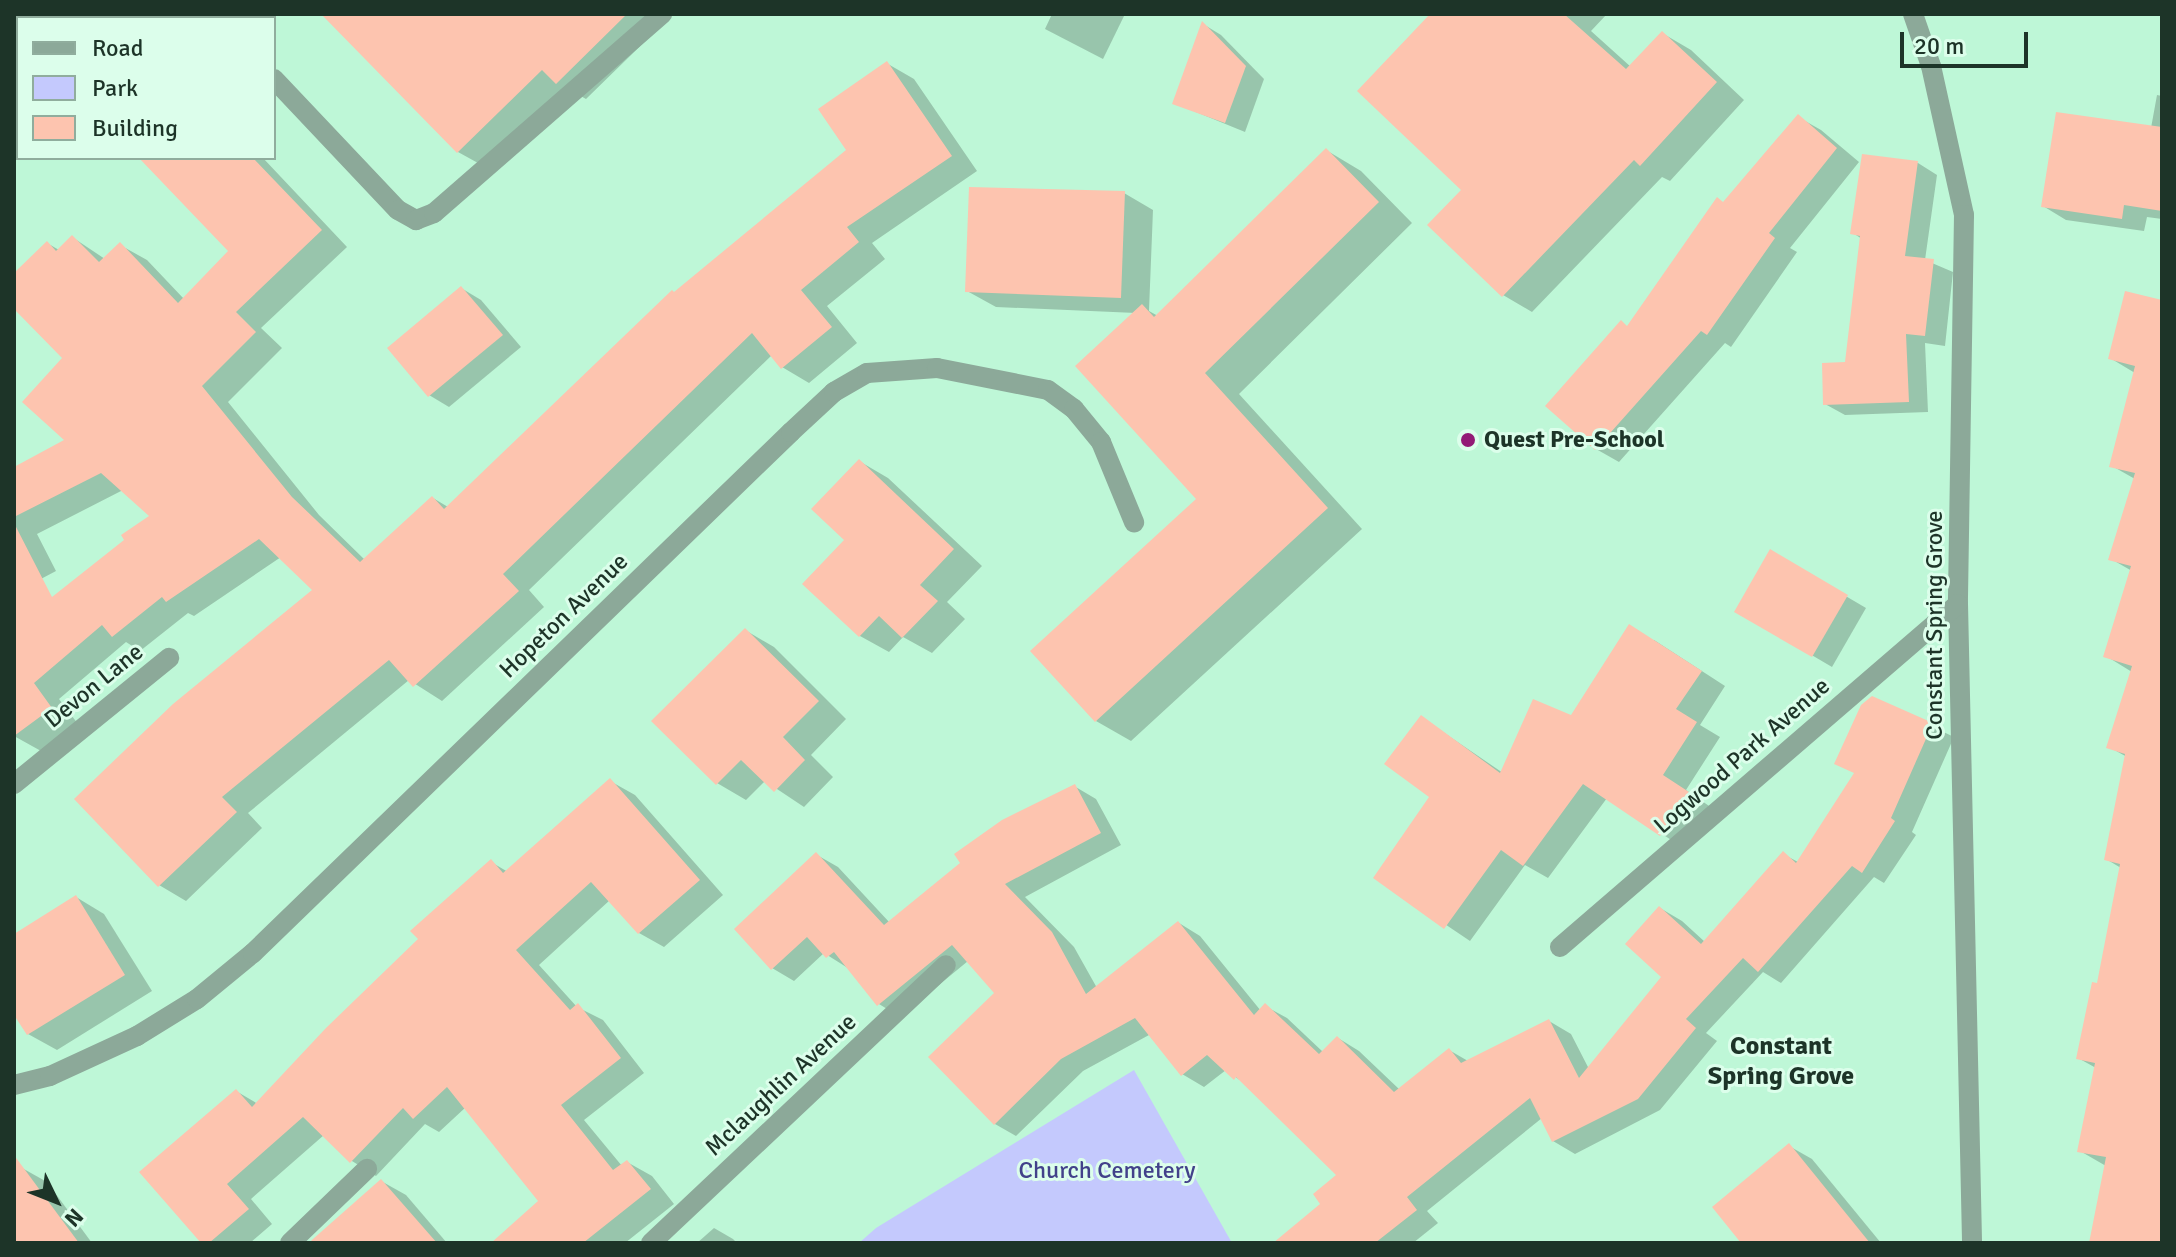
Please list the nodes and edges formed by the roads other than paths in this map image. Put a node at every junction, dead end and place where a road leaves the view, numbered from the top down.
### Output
1 (662, 14) edge
2 (1913, 14) edge
3 (276, 81) edge
4 (1134, 522) dead end
5 (1958, 604) junction
6 (169, 658) dead end
7 (14, 784) edge
8 (1560, 947) dead end
9 (946, 965) dead end
10 (14, 1085) edge
11 (367, 1169) dead end
12 (290, 1243) edge
13 (651, 1243) edge
14 (1972, 1243) edge

1 - 3 street
2 - 5 street, Constant Spring Grove
4 - 10 street, Hopeton Avenue
5 - 8 street, Logwood Park Avenue
5 - 14 street, Constant Spring Grove
6 - 7 street, Devon Lane
9 - 13 street, Mclaughlin Avenue
11 - 12 street

